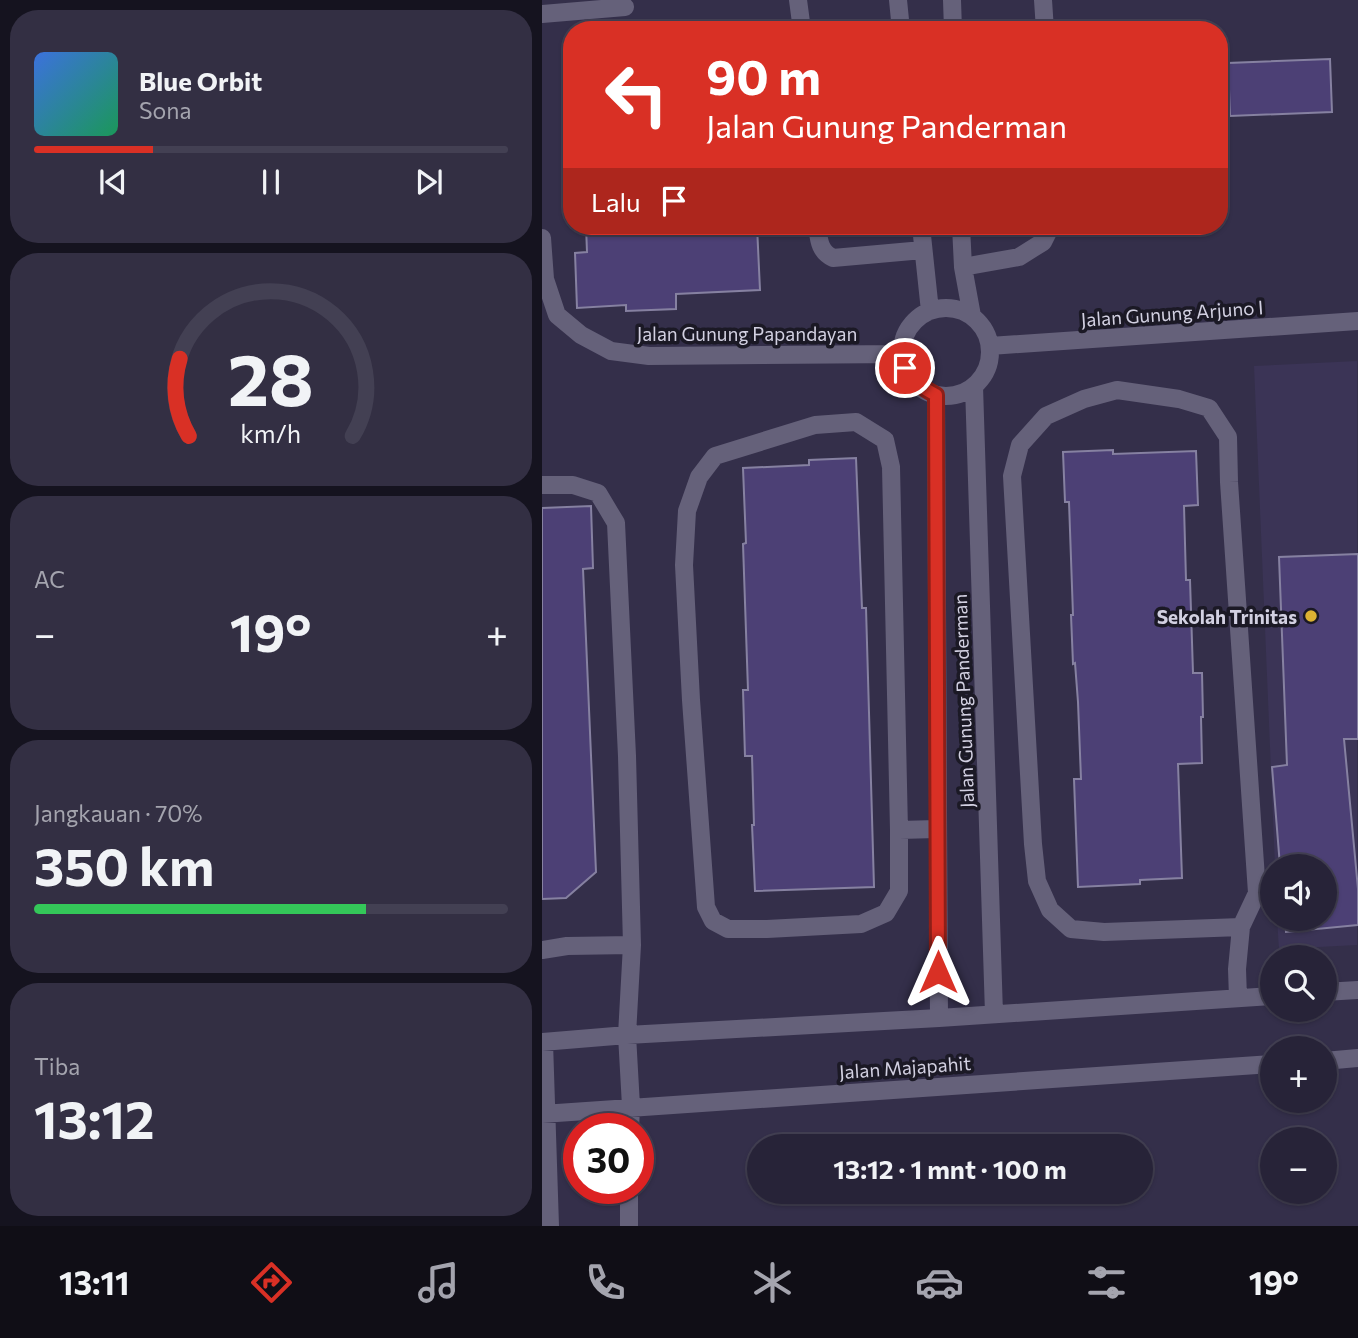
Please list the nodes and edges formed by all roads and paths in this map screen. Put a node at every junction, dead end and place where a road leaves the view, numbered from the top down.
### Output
1 (798, 0) edge
2 (898, 0) edge
3 (952, 0) edge
4 (1043, 0) edge
5 (625, 7) dead end
6 (542, 14) edge
7 (801, 21) edge
8 (900, 21) edge
9 (953, 21) edge
10 (1044, 21) edge
11 (818, 235) edge
12 (922, 235) edge
13 (961, 235) edge
14 (1046, 235) edge
15 (542, 238) edge
16 (923, 250) junction
17 (963, 267) junction
18 (544, 279) edge
19 (930, 311) junction
20 (972, 316) junction
21 (1358, 321) edge
22 (990, 346) junction
23 (902, 354) junction
24 (974, 386) junction
25 (936, 395) junction
26 (542, 485) edge
27 (938, 829) junction
28 (899, 830) junction
29 (1241, 926) junction
30 (632, 945) junction
31 (542, 950) edge
32 (1358, 990) edge
33 (1337, 991) edge
34 (1260, 997) edge
35 (1238, 998) junction
36 (994, 1014) junction
37 (939, 1018) junction
38 (627, 1035) junction
39 (543, 1042) edge
40 (1358, 1058) edge
41 (1337, 1060) edge
42 (1260, 1065) edge
43 (631, 1106) junction
44 (631, 1113) edge
45 (545, 1114) edge
46 (629, 1204) edge
47 (550, 1226) edge
48 (629, 1226) edge

1 - 7 street
2 - 8 street
3 - 9 street
4 - 10 street
5 - 6 street
11 - 16 street
12 - 16 street
13 - 17 street
14 - 17 street
15 - 18 street, Jalan Gunung Papandayan
16 - 19 street
17 - 20 street
18 - 23 street, Jalan Gunung Papandayan
19 - 20 street
19 - 23 street
20 - 22 street
21 - 22 street, Jalan Gunung Arjuno I
22 - 24 street, Jalan Gunung Panderman
23 - 25 street
24 - 25 street
24 - 36 street, Jalan Gunung Panderman
25 - 27 street, Jalan Gunung Panderman
26 - 30 street
27 - 28 street
27 - 37 street, Jalan Gunung Panderman
28 - 28 street
29 - 29 street
29 - 35 street
30 - 31 street
30 - 38 street
32 - 33 street
34 - 35 street
35 - 36 street
36 - 37 street
37 - 38 street
38 - 39 street
38 - 43 street
39 - 45 street
40 - 41 street
42 - 43 street, Jalan Majapahit
43 - 44 street
43 - 45 street, Jalan Majapahit
45 - 47 street
46 - 48 street

